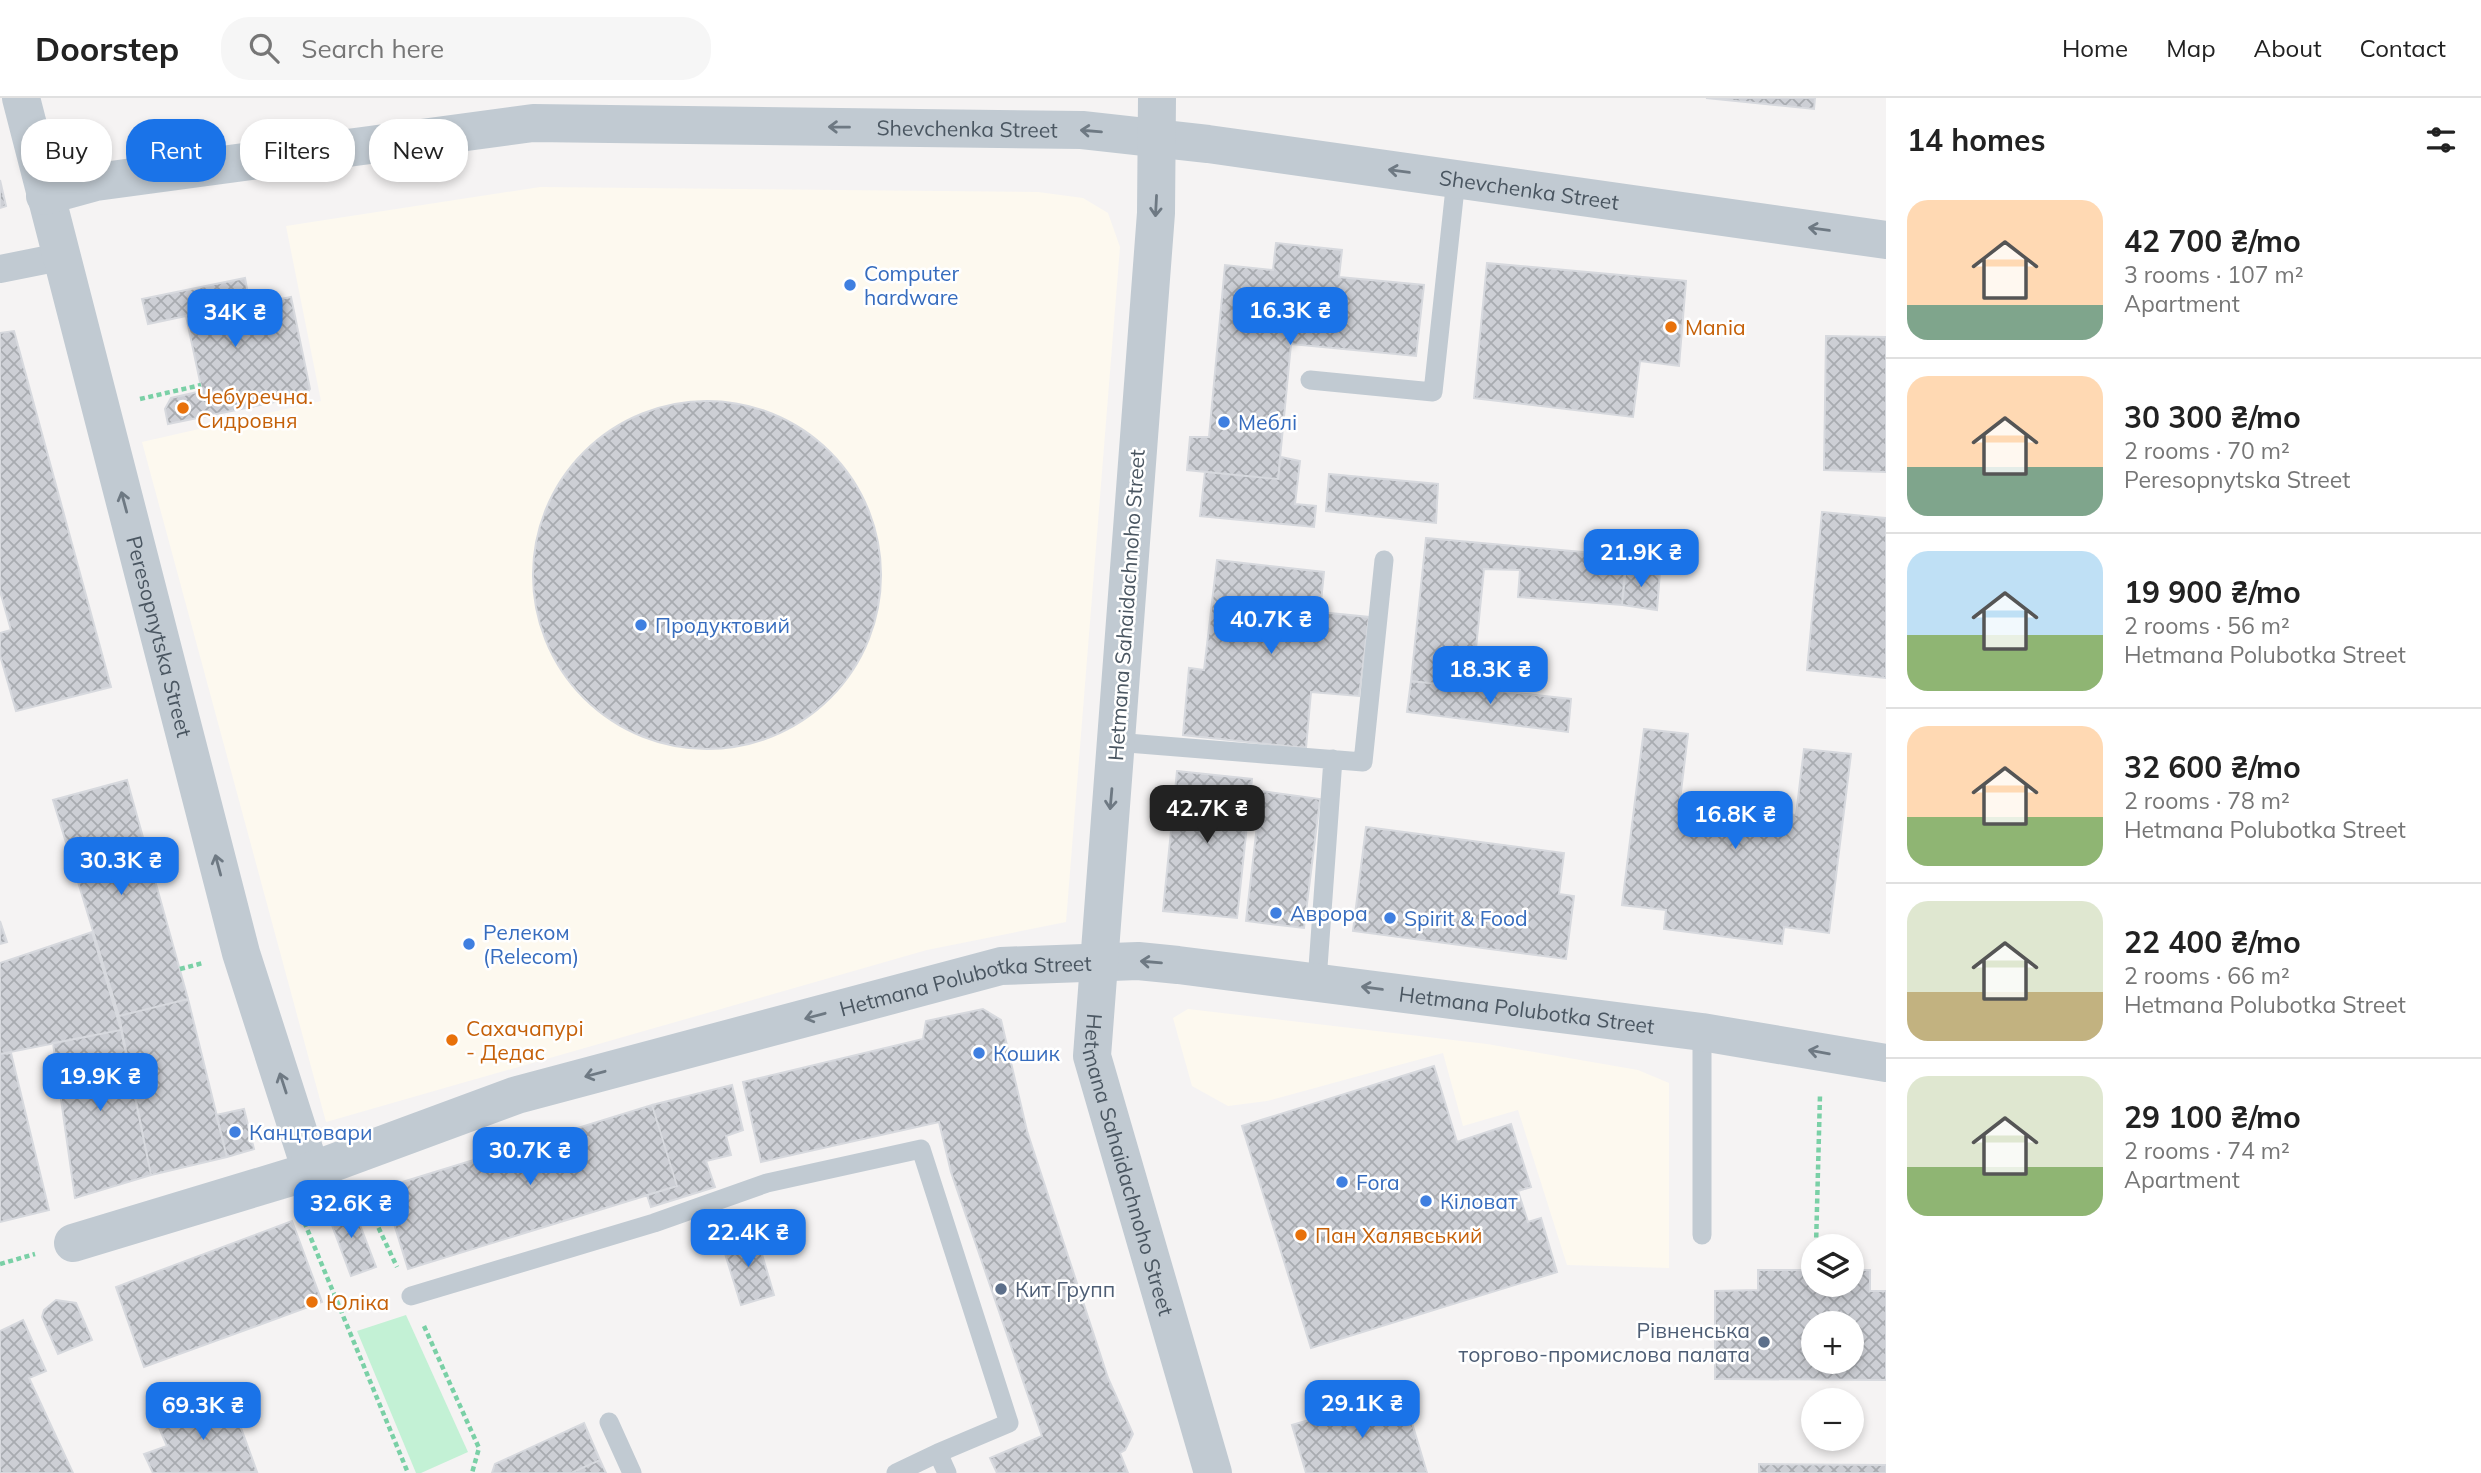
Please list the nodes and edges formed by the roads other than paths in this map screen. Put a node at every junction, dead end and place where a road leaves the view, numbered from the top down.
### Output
1 (21, 98) edge
2 (1157, 98) edge
3 (1159, 138) junction
4 (1456, 179) junction
5 (45, 196) junction
6 (1886, 240) edge
7 (60, 257) junction
8 (0, 269) edge
9 (1310, 380) dead end
10 (1384, 560) dead end
11 (1115, 742) junction
12 (1333, 759) junction
13 (1097, 962) junction
14 (1317, 981) junction
15 (1702, 1032) junction
16 (1886, 1063) edge
17 (311, 1171) junction
18 (1702, 1236) dead end
19 (73, 1243) dead end
20 (411, 1296) dead end
21 (609, 1422) dead end
22 (938, 1453) junction
23 (632, 1473) edge
24 (896, 1473) edge
25 (947, 1473) edge
26 (1213, 1473) edge

1 - 5 street, Peresopnytska Street
2 - 3 street, Hetmana Sahaidachnoho Street
4 -> 3 street, Shevchenka Street
3 -> 5 street, Shevchenka Street
3 -> 11 street, Hetmana Sahaidachnoho Street
6 -> 4 street, Shevchenka Street
4 - 9 lane
5 - 7 street, Peresopnytska Street
7 - 8 street
17 -> 7 street, Peresopnytska Street
10 - 12 lane
11 - 12 lane
11 -> 13 street, Hetmana Sahaidachnoho Street
12 - 14 lane
14 -> 13 street, Hetmana Polubotka Street
13 -> 17 street, Hetmana Polubotka Street
13 - 26 street, Hetmana Sahaidachnoho Street
15 -> 14 street, Hetmana Polubotka Street
16 -> 15 street, Hetmana Polubotka Street
15 - 18 lane
17 - 19 street, Hetmana Polubotka Street
20 - 22 lane
21 - 23 lane
22 - 24 lane
22 - 25 lane

